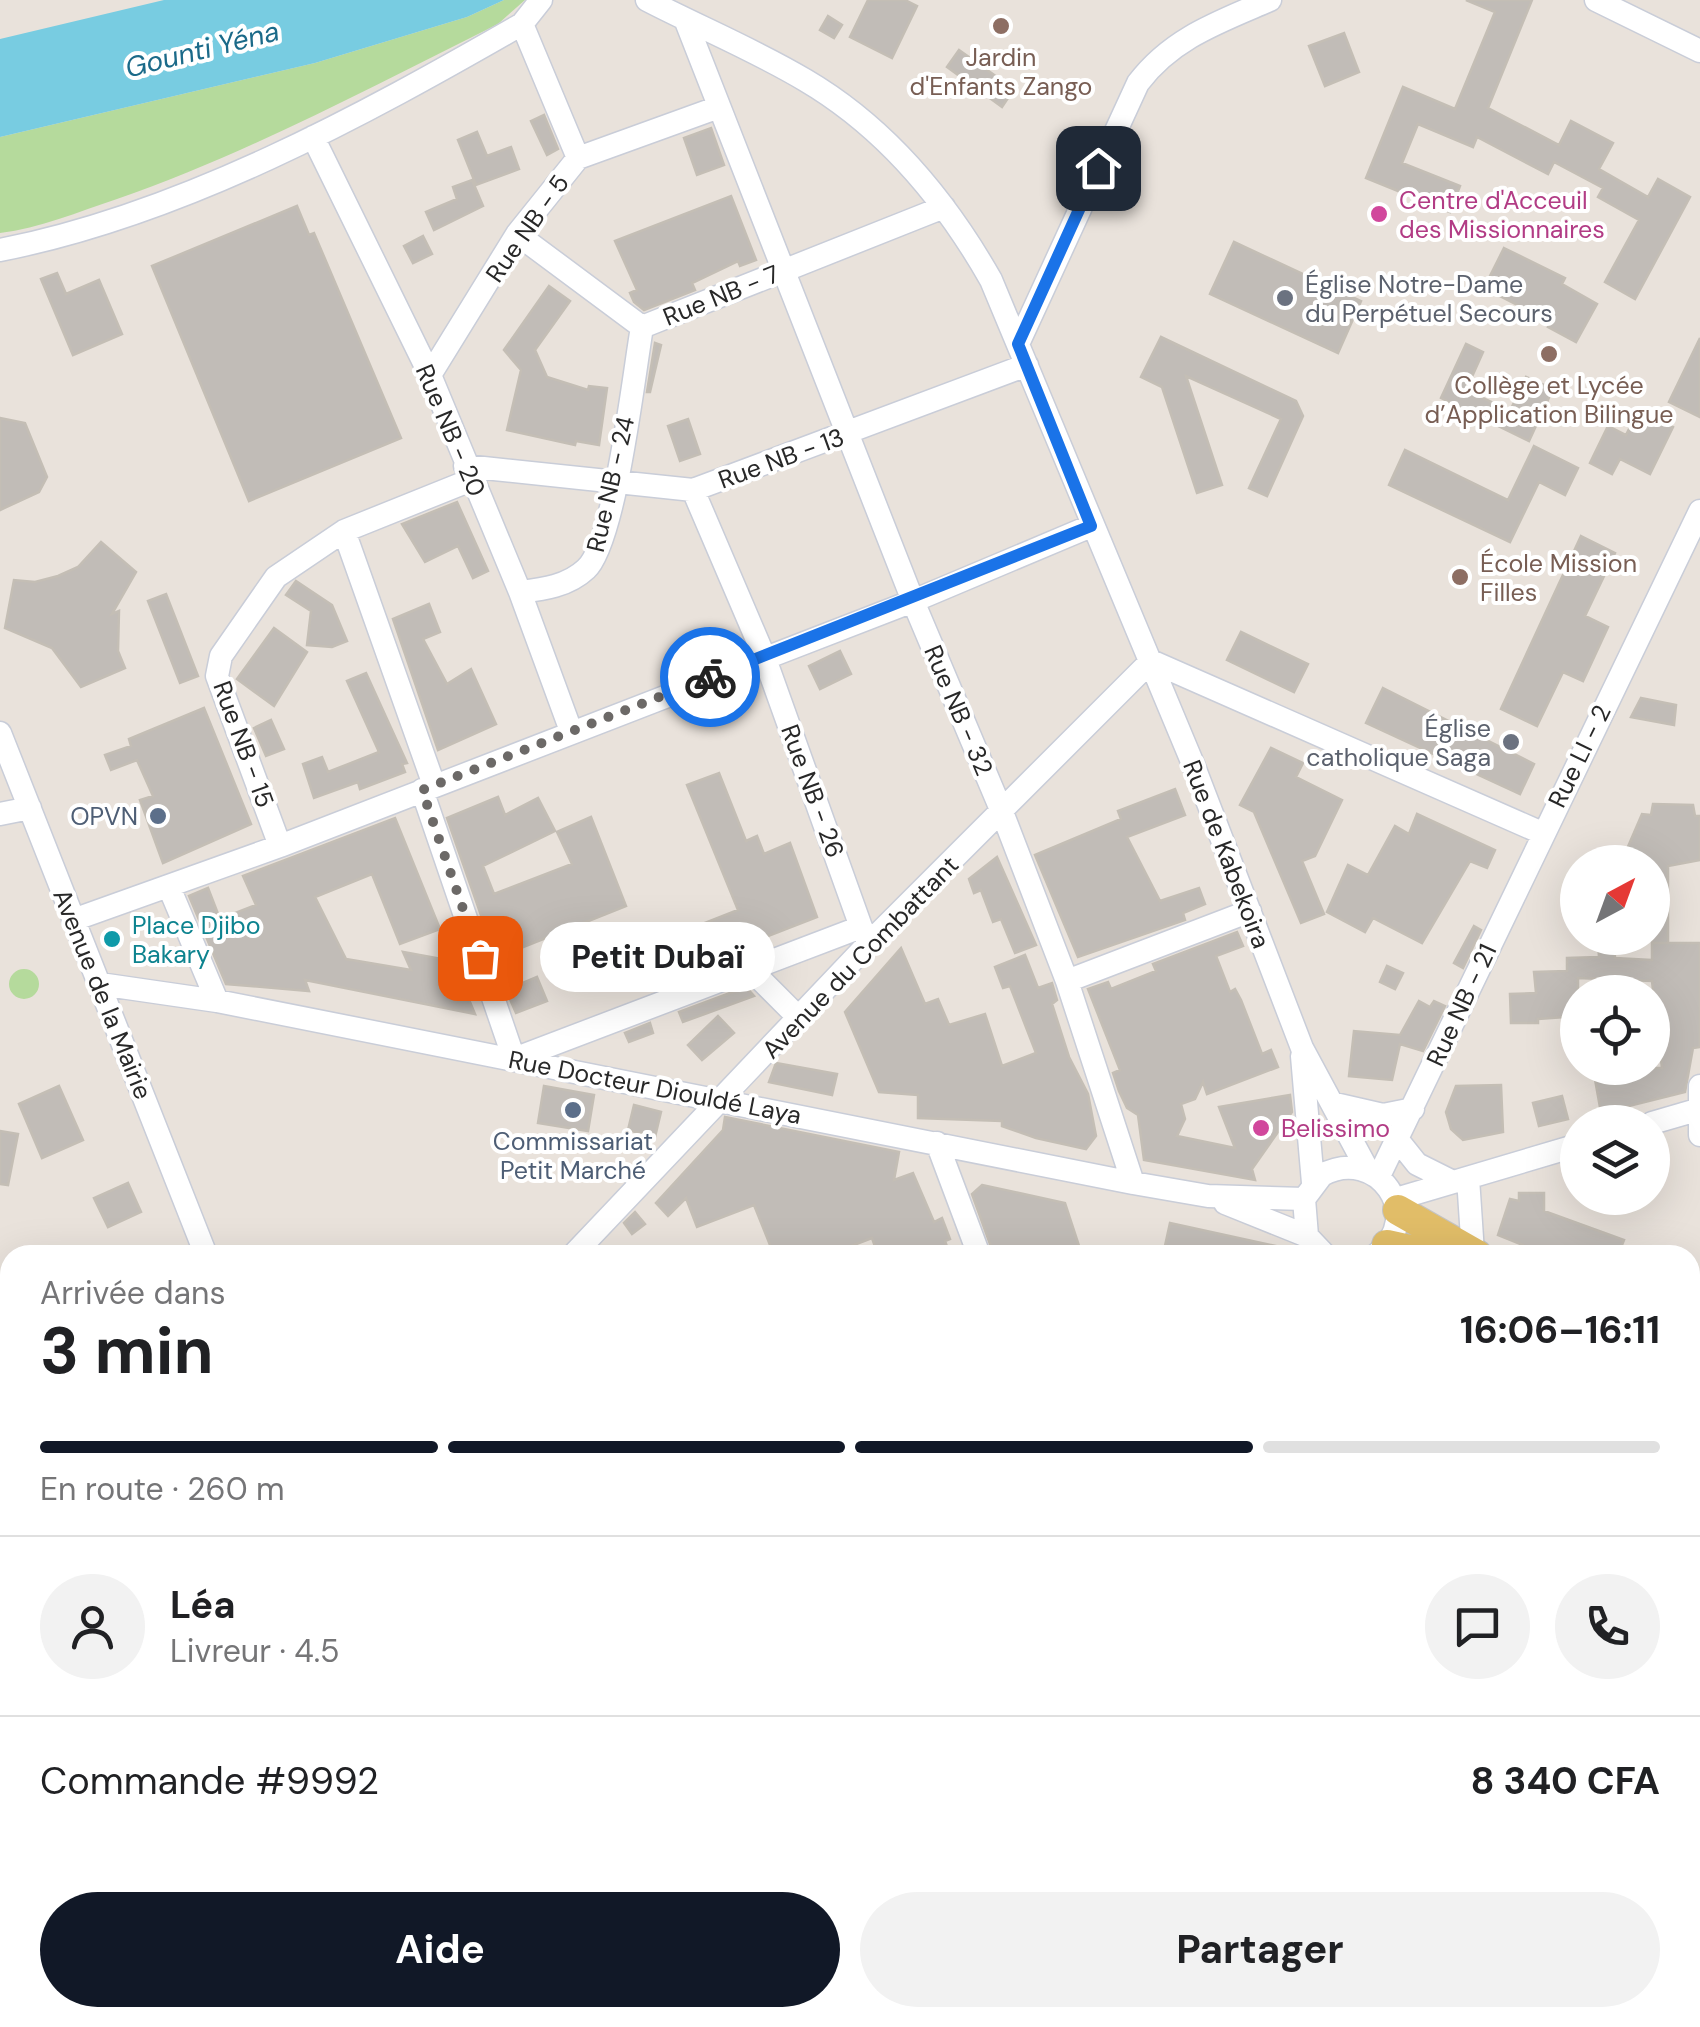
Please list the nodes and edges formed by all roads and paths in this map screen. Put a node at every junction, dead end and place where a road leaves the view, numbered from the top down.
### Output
1 (541, 0) edge
2 (647, 0) edge
3 (1270, 0) edge
4 (1596, 0) edge
5 (685, 20) junction
6 (522, 24) junction
7 (1700, 51) edge
8 (720, 108) junction
9 (313, 137) junction
10 (578, 158) junction
11 (944, 206) junction
12 (518, 234) junction
13 (0, 250) edge
14 (782, 271) junction
15 (642, 326) junction
16 (1022, 355) junction
17 (430, 375) junction
18 (848, 434) junction
19 (468, 473) junction
20 (615, 481) junction
21 (693, 490) junction
22 (1700, 512) edge
23 (1091, 526) junction
24 (344, 532) junction
25 (520, 592) junction
26 (913, 600) junction
27 (764, 656) junction
28 (1151, 661) junction
29 (571, 732) junction
30 (0, 734) edge
31 (428, 788) junction
32 (30, 808) junction
33 (1002, 812) junction
34 (0, 814) edge
35 (1542, 834) junction
36 (280, 846) junction
37 (169, 887) junction
38 (1250, 912) junction
39 (73, 920) junction
40 (865, 935) junction
41 (751, 970) junction
42 (1067, 982) junction
43 (100, 984) junction
44 (217, 1001) junction
45 (800, 1018) junction
46 (1302, 1048) junction
47 (514, 1059) junction
48 (1700, 1086) edge
49 (723, 1100) junction
50 (1335, 1104) junction
51 (1413, 1109) junction
52 (1699, 1110) edge
53 (1670, 1118) edge
54 (1700, 1136) edge
55 (1398, 1139) junction
56 (937, 1143) junction
57 (1560, 1151) edge
58 (1373, 1173) junction
59 (1461, 1180) junction
60 (1133, 1183) junction
61 (1308, 1191) junction
62 (1208, 1196) junction
63 (1397, 1204) junction
64 (598, 1244) edge
65 (202, 1245) edge
66 (974, 1245) edge
67 (1309, 1245) edge
68 (1316, 1245) edge
69 (1383, 1245) edge
70 (1461, 1245) edge
71 (1473, 1245) edge

1 - 6 street
2 - 5 street, Rue de Kabekoira
3 - 16 street
4 - 7 street
5 - 8 street, Rue NB - 32
5 - 11 street, Rue de Kabekoira
6 - 9 street
6 - 10 street
8 - 10 street, Rue NB - 5
8 - 14 street, Rue NB - 32
9 - 13 street
9 - 17 street, Rue NB - 20
10 - 12 street, Rue NB - 5
11 - 14 street, Rue NB - 7
11 - 16 street, Rue de Kabekoira
12 - 15 street, Rue NB - 7
12 - 17 street, Rue NB - 5
14 - 15 street, Rue NB - 7
14 - 18 street, Rue NB - 32
15 - 20 street, Rue NB - 24
16 - 18 street, Rue NB - 13
16 - 23 street, Rue de Kabekoira
17 - 19 street, Rue NB - 20
18 - 21 street, Rue NB - 13
18 - 26 street, Rue NB - 32
19 - 20 street, Rue NB - 13
19 - 24 street, Rue NB - 15
19 - 25 street, Rue NB - 20
20 - 21 street, Rue NB - 13
20 - 25 street, Rue NB - 24
21 - 27 street, Rue NB - 26
22 - 35 street, Rue LI - 2
23 - 26 street
23 - 28 street, Rue de Kabekoira
24 - 31 street
24 - 36 street, Rue NB - 15
25 - 29 street, Rue NB - 20
26 - 27 street
26 - 33 street, Rue NB - 32
27 - 29 street
27 - 40 street, Rue NB - 26
28 - 33 street, Avenue du Combattant
28 - 35 street, Rue LI - 2
28 - 38 street, Rue de Kabekoira
29 - 31 street
30 - 32 street, Avenue de la Mairie
31 - 36 street
31 - 47 street
32 - 34 street
32 - 39 street, Avenue de la Mairie
33 - 40 street, Avenue du Combattant
33 - 42 street, Rue NB - 32
35 - 51 street, Rue NB - 21
36 - 37 street
37 - 39 street
37 - 44 street
38 - 42 street
38 - 46 street, Rue de Kabekoira
39 - 43 street, Avenue de la Mairie
40 - 41 street
40 - 45 street, Avenue du Combattant
41 - 45 street
41 - 47 street
42 - 60 street, Rue NB - 32
43 - 44 street, Rue Docteur Diouldé Laya
43 - 65 street, Avenue de la Mairie
44 - 47 street, Rue Docteur Diouldé Laya
45 - 49 street, Avenue du Combattant
46 - 50 street, Rue de Kabekoira
46 - 61 street, Rue de Kabekoira
47 - 49 street, Rue Docteur Diouldé Laya
48 - 52 street
49 - 56 street, Rue Docteur Diouldé Laya
49 - 64 street, Avenue du Combattant
50 - 51 street
50 - 58 street, Rue de Kabekoira
51 - 55 street, Rue NB - 21
52 - 53 street
52 - 54 street
55 - 58 street, Rue NB - 21
55 - 59 street
56 - 60 street, Rue Docteur Diouldé Laya
56 - 66 street
57 - 59 street
58 - 61 street, Rue Docteur Diouldé Laya
58 - 63 street, Rue de Kabekoira
59 - 63 street
59 - 71 street
60 - 62 street, Rue Docteur Diouldé Laya
61 - 62 street, Rue Docteur Diouldé Laya
61 - 68 street, Rue de Kabekoira
62 - 67 street, Rue Docteur Diouldé Laya
63 - 69 street
63 - 70 main road

